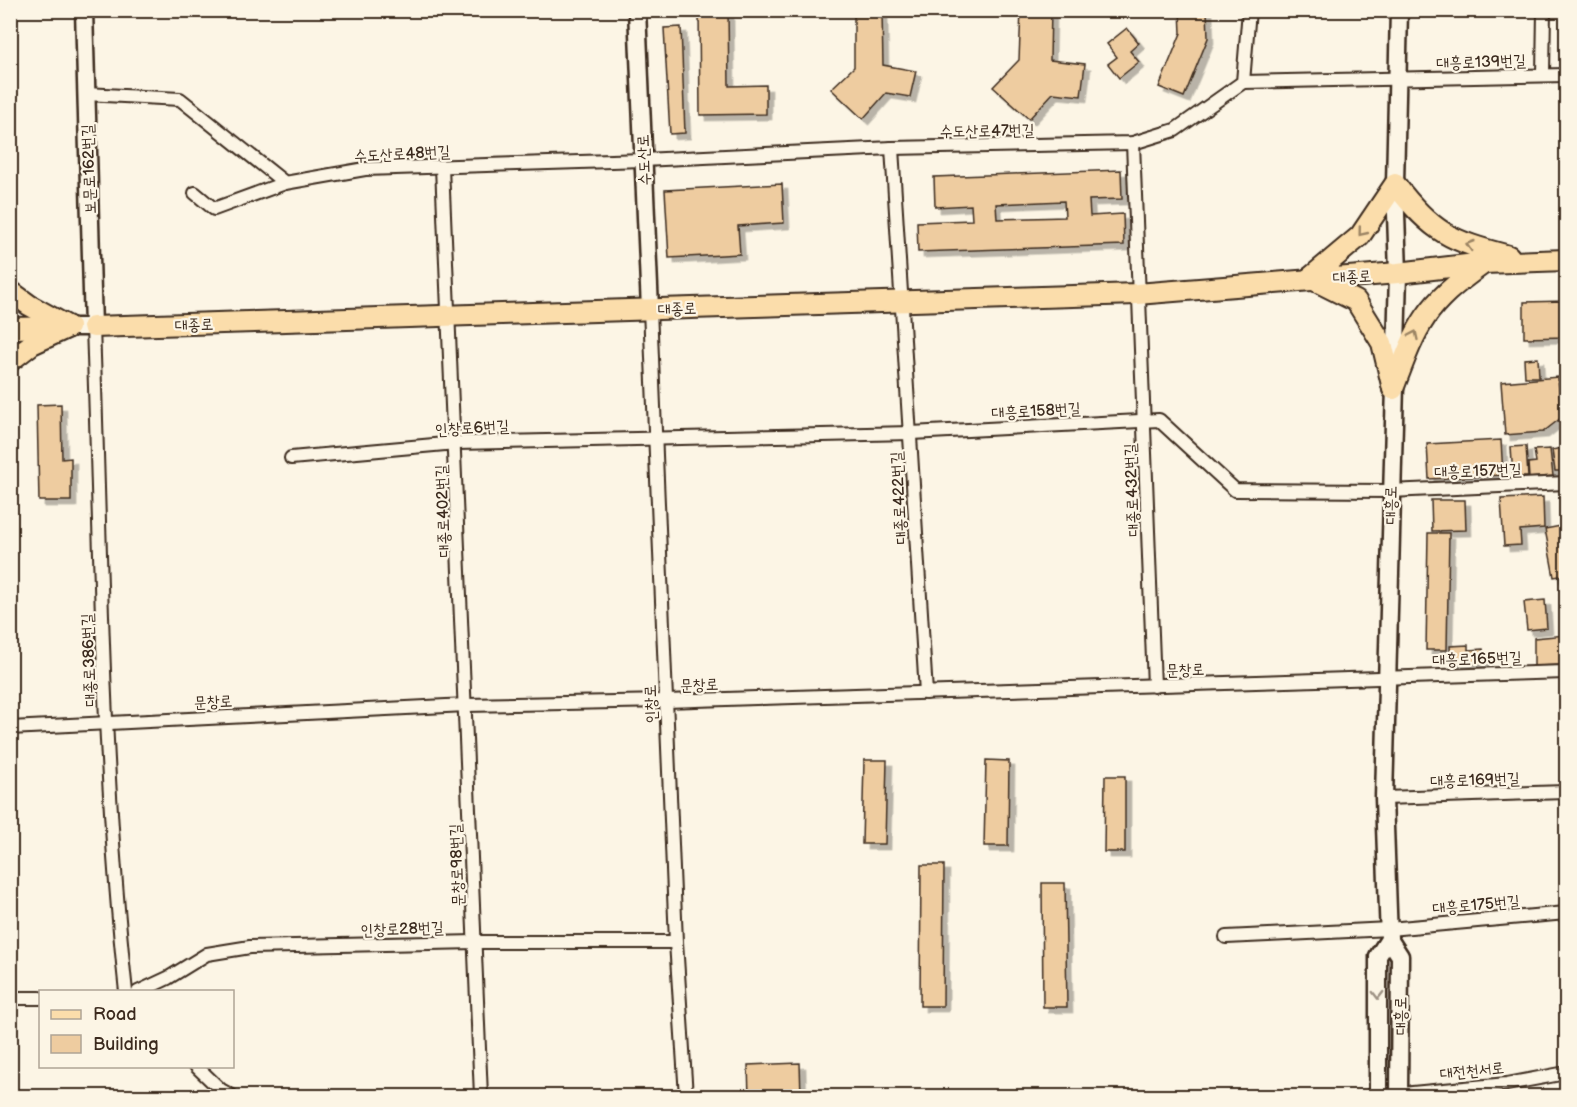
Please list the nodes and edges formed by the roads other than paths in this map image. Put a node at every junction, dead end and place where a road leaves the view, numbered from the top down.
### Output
1 (84, 10) edge
2 (637, 10) edge
3 (1249, 10) edge
4 (1399, 10) edge
5 (1544, 10) edge
6 (1543, 75) junction
7 (1566, 75) edge
8 (1397, 80) junction
9 (1243, 81) junction
10 (86, 94) junction
11 (1133, 143) junction
12 (892, 148) junction
13 (643, 160) junction
14 (442, 168) junction
15 (285, 183) junction
16 (1395, 184) junction
17 (195, 192) dead end
18 (1566, 260) edge
19 (1527, 261) junction
20 (1485, 263) junction
21 (1398, 273) junction
22 (1310, 278) junction
23 (10, 291) edge
24 (1137, 294) junction
25 (903, 301) junction
26 (650, 309) junction
27 (450, 315) junction
28 (69, 327) junction
29 (93, 327) junction
30 (10, 328) edge
31 (10, 361) edge
32 (1393, 389) junction
33 (1146, 420) junction
34 (911, 433) junction
35 (655, 438) junction
36 (456, 443) junction
37 (291, 458) dead end
38 (1566, 483) edge
39 (1390, 491) junction
40 (1566, 672) edge
41 (1389, 677) junction
42 (1154, 686) junction
43 (926, 693) junction
44 (666, 701) junction
45 (466, 705) junction
46 (107, 722) junction
47 (10, 728) edge
48 (1566, 792) edge
49 (1384, 798) junction
50 (1566, 913) edge
51 (1389, 934) junction
52 (1226, 937) dead end
53 (475, 942) junction
54 (676, 942) junction
55 (126, 990) edge
56 (142, 990) edge
57 (10, 998) edge
58 (39, 998) edge
59 (198, 1068) edge
60 (1566, 1073) edge
61 (1507, 1084) junction
62 (1399, 1095) edge
63 (232, 1096) edge
64 (481, 1096) edge
65 (686, 1096) edge
66 (1380, 1096) edge
67 (1485, 1096) edge

1 - 10 main road, 보문로162번길
2 - 13 main road, 수도산로
3 - 9 street
4 - 8 main road, 대흥로
5 - 6 street
6 - 7 street, 대흥로139번길
6 - 8 street, 대흥로139번길
8 - 9 street
8 - 16 main road, 대흥로
9 - 11 street, 수도산로47번길
10 - 15 street
10 - 29 main road, 보문로162번길
11 - 12 street, 수도산로47번길
11 - 24 street
12 - 13 street, 수도산로47번길
12 - 25 street
13 - 14 street, 수도산로48번길
13 - 26 main road, 수도산로
14 - 15 street, 수도산로48번길
14 - 27 street
15 - 17 street
19 -> 16 main road
16 - 21 main road, 대흥로
16 -> 22 main road
18 - 19 main road, 대종로
19 - 20 main road, 대종로
20 - 21 main road, 대종로
32 -> 20 main road
21 - 22 main road, 대종로
21 - 32 main road, 대흥로
22 - 24 main road, 대종로
22 - 32 main road
23 - 28 main road
24 - 25 main road, 대종로
24 - 33 street, 대종로432번길
25 - 26 main road, 대종로
25 - 34 street, 대종로422번길
26 - 27 main road, 대종로
26 - 35 street, 인창로
27 - 29 main road, 대종로
27 - 36 street, 대종로402번길
28 - 29 main road, 대종로
28 - 30 main road, 대종로
28 - 31 main road
29 - 46 street, 대종로386번길
32 - 39 main road, 대흥로
33 - 34 street, 대흥로158번길
33 - 39 street, 대흥로158번길
33 - 42 street, 대종로432번길
34 - 35 street, 대흥로158번길
34 - 43 street, 대종로422번길
35 - 36 street, 인창로6번길
35 - 44 street, 인창로
36 - 37 street, 인창로6번길
36 - 45 street, 대종로402번길
38 - 39 street, 대흥로157번길
39 - 41 main road, 대흥로
40 - 41 street, 대흥로165번길
41 - 42 street, 문창로
41 - 49 main road, 대흥로
42 - 43 street, 문창로
43 - 44 street, 문창로
44 - 45 street, 문창로
44 - 54 street, 인창로
45 - 46 street, 문창로
45 - 53 street, 문창로98번길
46 - 47 street, 문창로
46 - 55 street, 대종로386번길
48 - 49 street, 대흥로169번길
49 - 51 main road, 대흥로
50 - 51 street, 대흥로175번길
51 - 52 street
51 - 62 main road, 대흥로
51 -> 66 main road, 대흥로
53 - 54 street, 인창로28번길
53 - 56 street, 인창로28번길
53 - 64 street, 문창로98번길
54 - 65 street, 인창로
57 - 58 street
59 - 63 street
60 - 61 street, 대전천서로
61 - 62 street, 대전천서로
61 - 67 street
62 - 66 street, 대전천서로

